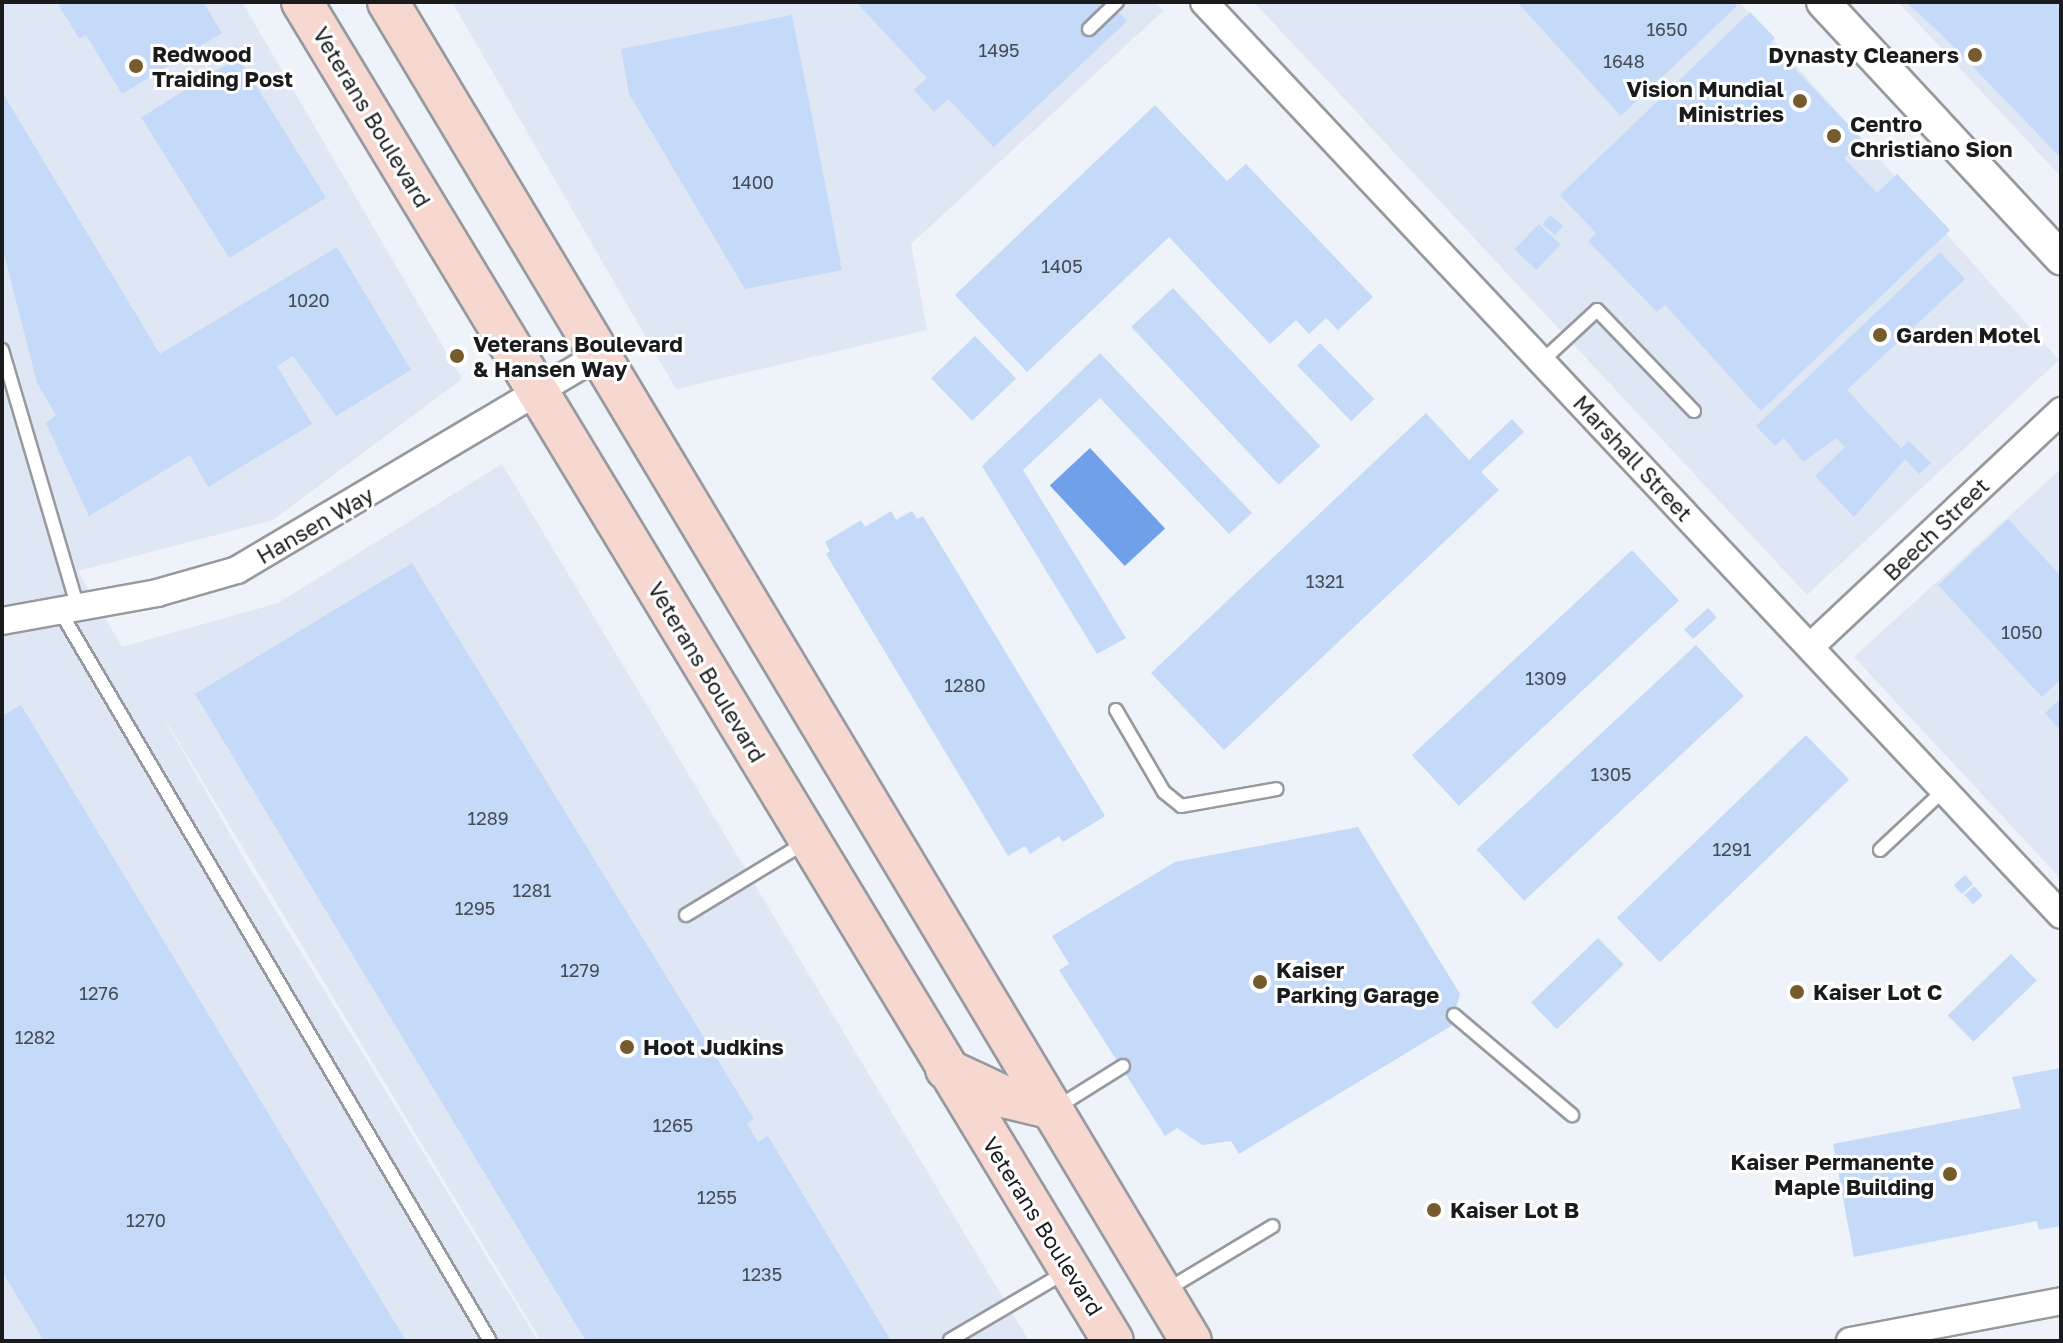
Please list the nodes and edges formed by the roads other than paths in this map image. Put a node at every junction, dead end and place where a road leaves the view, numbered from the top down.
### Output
1 (302, 2) edge
2 (388, 2) edge
3 (1117, 2) edge
4 (1204, 2) edge
5 (1823, 2) edge
6 (1089, 29) dead end
7 (2061, 258) edge
8 (2, 350) edge
9 (599, 355) junction
10 (1542, 361) junction
11 (537, 392) junction
12 (1694, 411) dead end
13 (2061, 411) edge
14 (69, 609) junction
15 (2, 621) edge
16 (1810, 647) junction
17 (1116, 710) dead end
18 (1277, 789) dead end
19 (1942, 792) junction
20 (809, 840) junction
21 (1880, 850) dead end
22 (686, 915) dead end
23 (2061, 915) edge
24 (1454, 1015) dead end
25 (1123, 1066) dead end
26 (946, 1069) junction
27 (1053, 1109) junction
28 (1572, 1115) dead end
29 (1273, 1226) dead end
30 (1069, 1270) junction
31 (1162, 1293) junction
32 (2061, 1301) edge
33 (950, 1340) edge
34 (490, 1341) edge
35 (1113, 1341) edge
36 (1191, 1341) edge
37 (1850, 1341) edge

1 - 11 main road, Veterans Boulevard
2 - 9 main road
3 - 6 lane
4 - 10 street, Marshall Street
5 - 7 street
8 - 14 lane
9 - 11 street, Hansen Way
9 - 27 main road
10 - 12 lane
10 - 16 street, Marshall Street
11 - 14 street, Hansen Way
11 - 20 main road, Veterans Boulevard
13 - 16 street, Beech Street
14 - 15 street, Hansen Way
14 - 34 lane
16 - 19 street, Marshall Street
17 - 18 lane
19 - 21 lane
19 - 23 street, Marshall Street
20 - 22 lane
20 - 26 main road, Veterans Boulevard
24 - 28 lane
25 - 27 lane
26 - 27 main road
26 - 30 main road, Veterans Boulevard
27 - 31 main road
29 - 31 lane
30 - 33 lane
30 - 35 main road, Veterans Boulevard
31 - 36 main road
32 - 37 street

